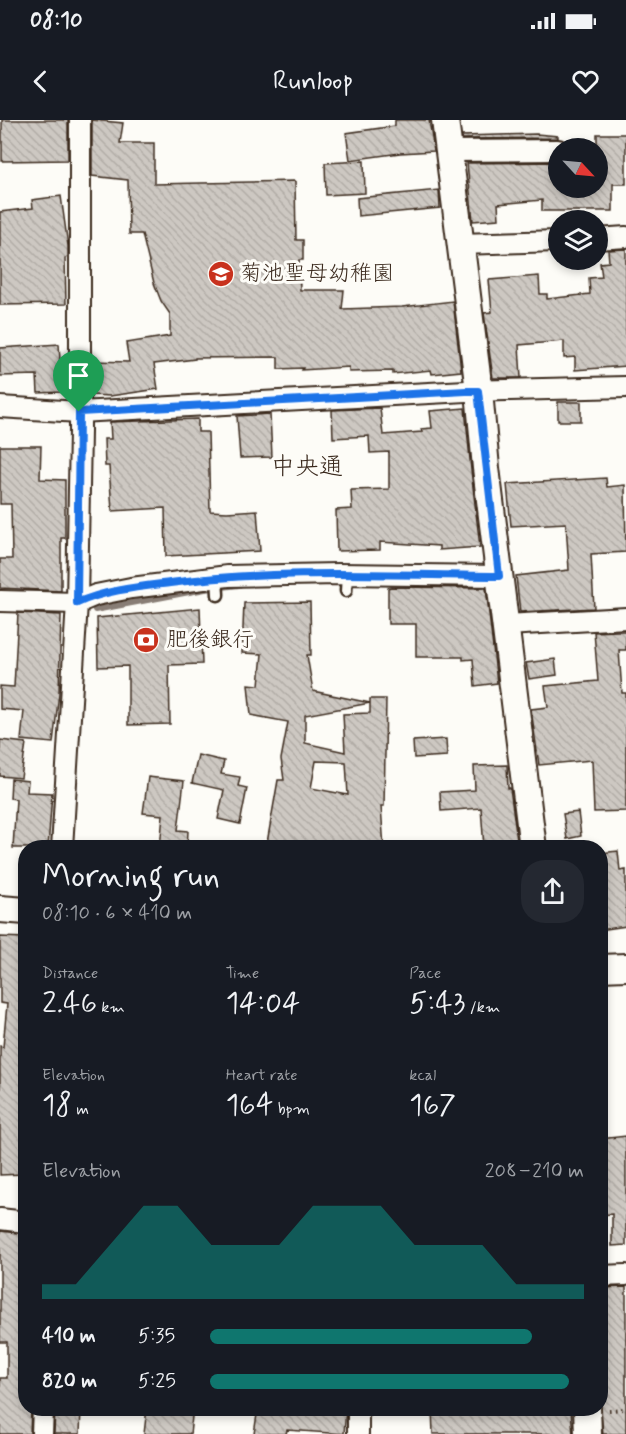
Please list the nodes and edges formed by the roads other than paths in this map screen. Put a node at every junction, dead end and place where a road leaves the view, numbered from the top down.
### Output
1 (80, 120) edge
2 (445, 120) edge
3 (548, 150) edge
4 (449, 152) junction
5 (626, 237) edge
6 (608, 238) edge
7 (548, 240) edge
8 (460, 244) junction
9 (626, 387) edge
10 (478, 391) junction
11 (0, 407) edge
12 (79, 412) junction
13 (499, 576) junction
14 (0, 601) edge
15 (77, 603) junction
16 (626, 618) edge
17 (507, 625) junction
18 (62, 840) edge
19 (532, 840) edge
20 (0, 909) edge
21 (18, 910) edge
22 (626, 967) edge
23 (608, 968) edge
24 (0, 1219) edge
25 (18, 1221) edge
26 (626, 1275) edge
27 (608, 1276) edge
28 (43, 1416) edge
29 (358, 1416) edge
30 (587, 1416) edge
31 (42, 1434) edge
32 (358, 1434) edge
33 (588, 1434) edge

1 - 12 street
2 - 4 street
3 - 4 street
4 - 8 street
5 - 6 street
7 - 8 street
8 - 10 street
9 - 10 street
10 - 12 street
10 - 13 street
11 - 12 street
12 - 15 street
13 - 15 street
13 - 17 street
14 - 15 street
15 - 18 street
16 - 17 street
17 - 19 street
20 - 21 street
22 - 23 street
24 - 25 street
26 - 27 street
28 - 31 street
29 - 32 street
30 - 33 street

